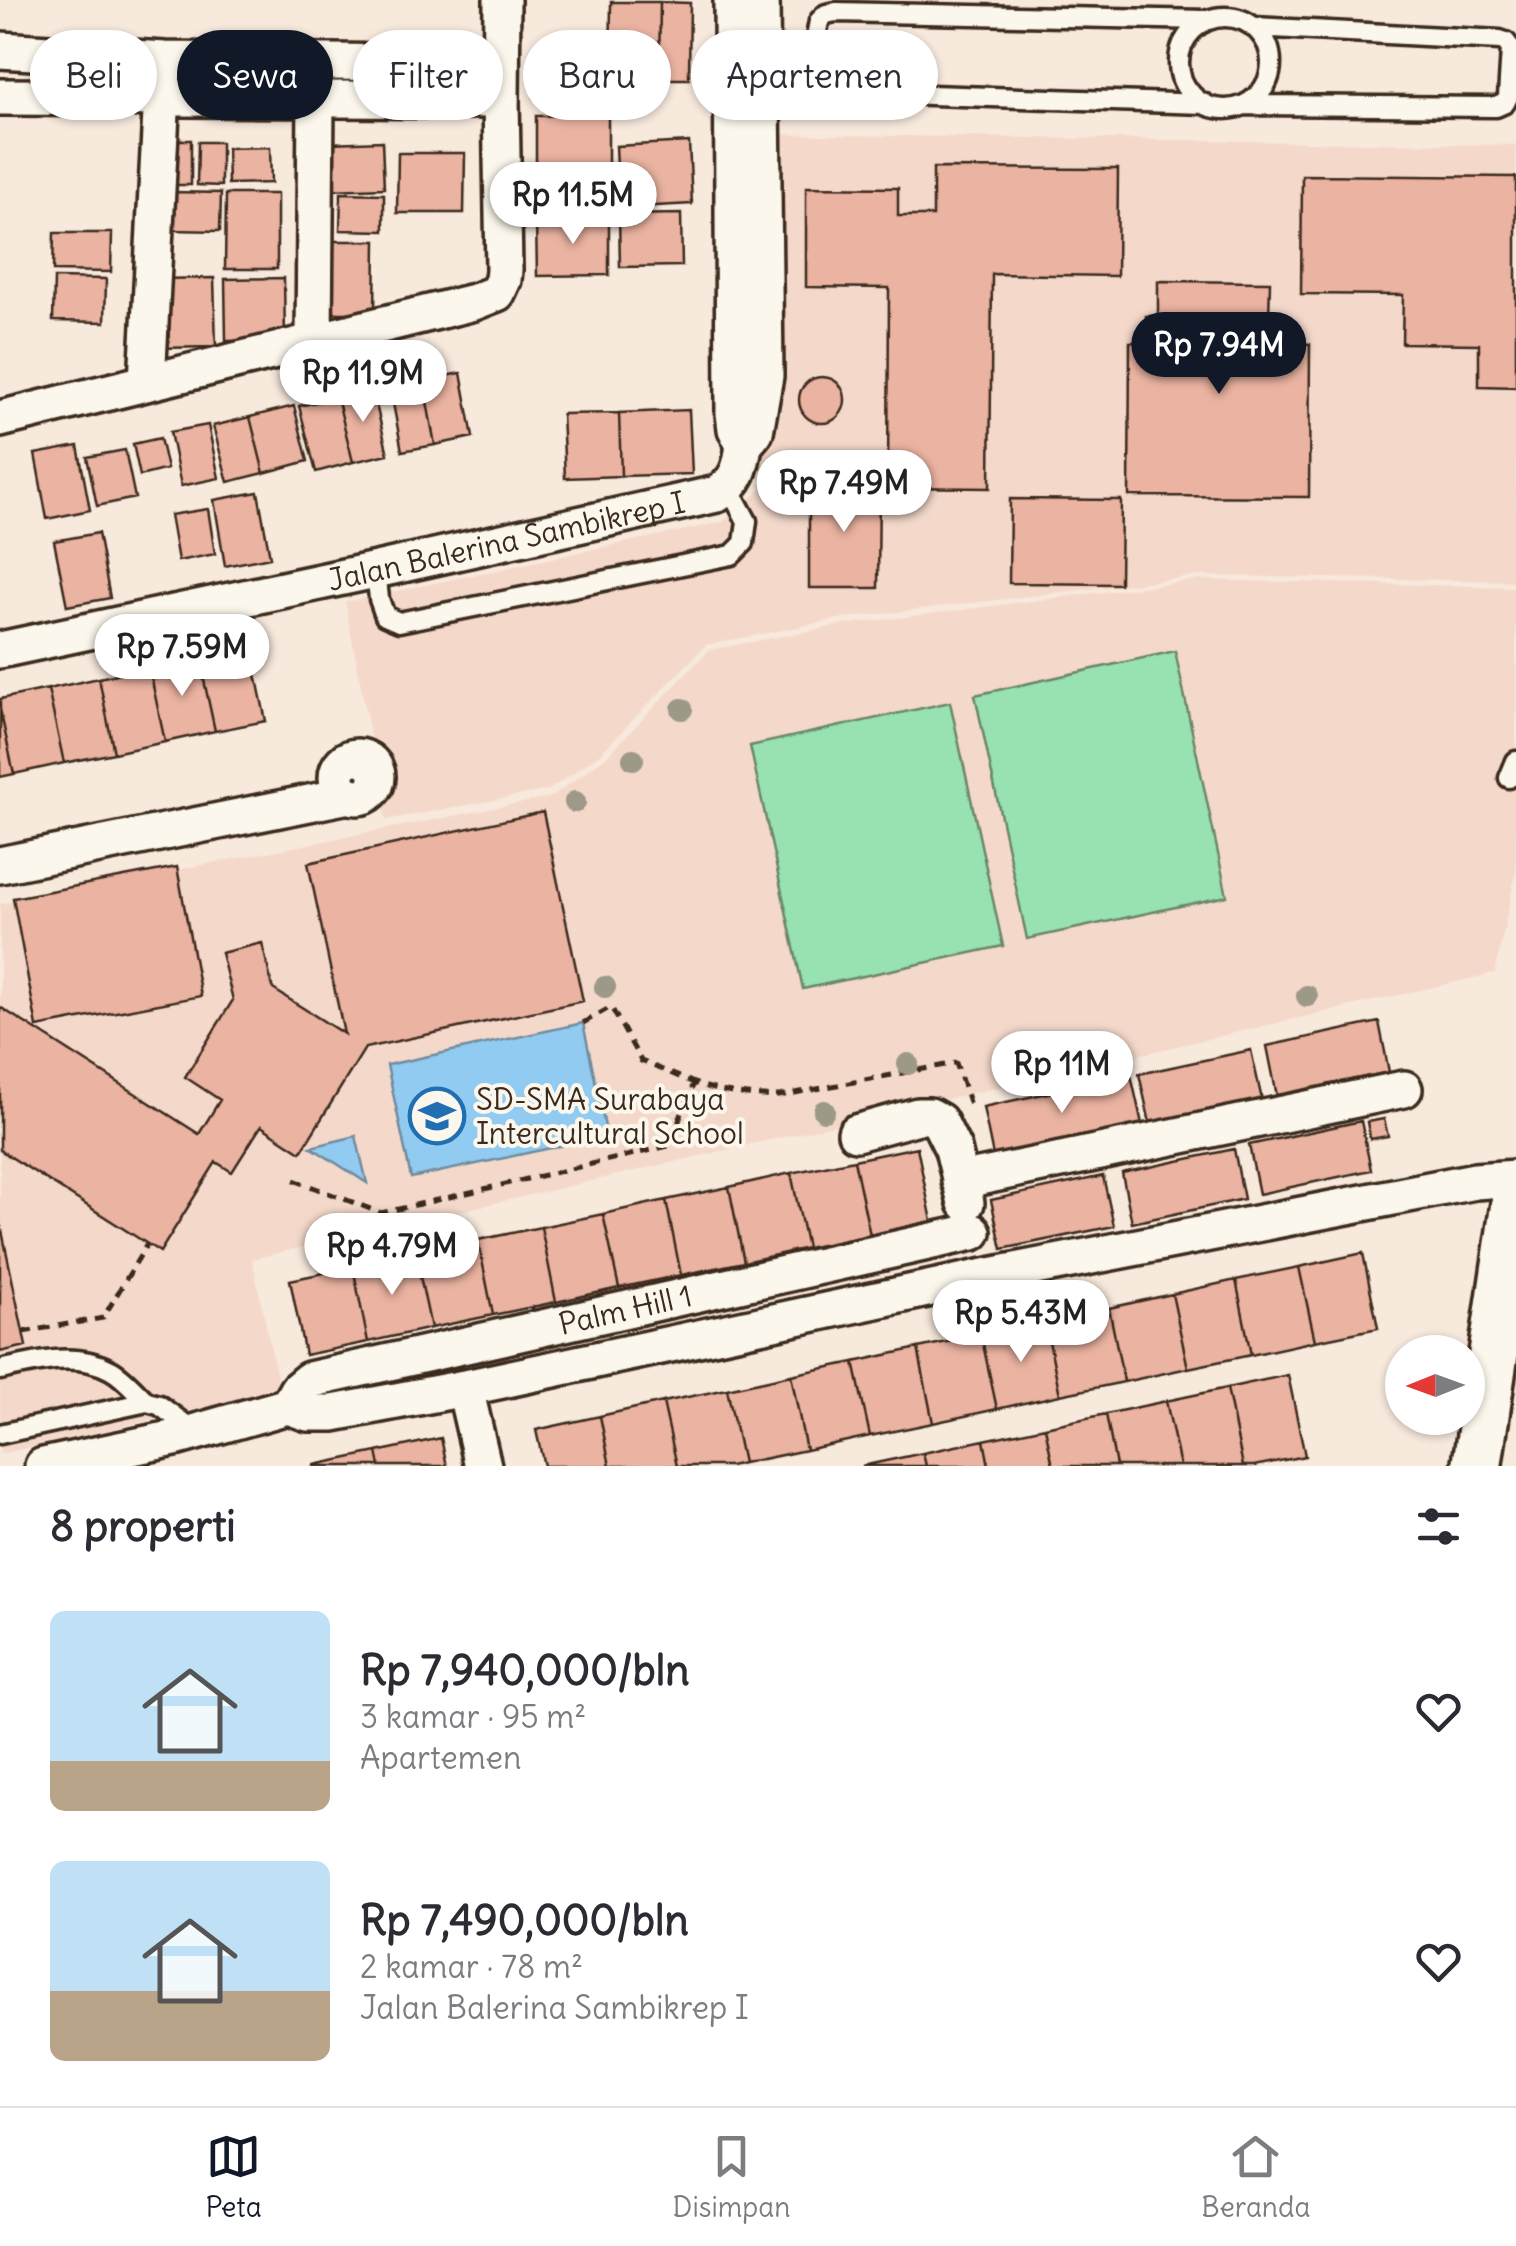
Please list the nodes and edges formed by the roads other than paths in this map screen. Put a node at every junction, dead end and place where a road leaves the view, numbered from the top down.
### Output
1 (502, 0) edge
2 (732, 0) edge
3 (760, 0) edge
4 (1231, 8) edge
5 (1207, 20) junction
6 (1254, 26) junction
7 (501, 30) edge
8 (0, 50) edge
9 (165, 60) junction
10 (353, 62) edge
11 (161, 96) junction
12 (177, 96) edge
13 (0, 97) edge
14 (1204, 104) junction
15 (1244, 104) junction
16 (316, 120) edge
17 (501, 120) edge
18 (314, 342) junction
19 (147, 382) junction
20 (0, 419) edge
21 (744, 446) junction
22 (728, 486) junction
23 (376, 570) junction
24 (0, 650) edge
25 (349, 795) dead end
26 (0, 865) edge
27 (1404, 1089) dead end
28 (856, 1133) dead end
29 (1516, 1178) edge
30 (960, 1182) junction
31 (1516, 1200) edge
32 (973, 1232) junction
33 (980, 1278) junction
34 (0, 1370) edge
35 (466, 1388) junction
36 (147, 1402) junction
37 (288, 1406) junction
38 (0, 1434) edge
39 (184, 1434) junction
40 (1516, 1459) edge
41 (43, 1466) edge
42 (483, 1466) edge
43 (1480, 1466) edge

1 - 7 street
2 - 21 street
3 - 21 street
4 - 5 lane
4 - 6 lane
5 - 14 lane
5 - 14 lane
6 - 15 lane
6 - 15 lane
8 - 9 street
9 - 10 street
9 - 11 street
11 - 12 street
11 - 13 street
11 - 19 street
14 - 15 lane
16 - 18 street
17 - 18 street
18 - 19 street
19 - 20 street
21 - 22 street
22 - 23 street, Jalan Balerina Sambikrep I
22 - 23 lane
23 - 24 street, Jalan Balerina Sambikrep I
25 - 26 street
27 - 30 street
28 - 30 street
29 - 33 street, Palm Hill 1
30 - 32 street
31 - 43 street
32 - 33 street
32 - 37 street, Palm Hill 1
33 - 35 street, Palm Hill 1
34 - 36 lane
35 - 37 street, Palm Hill 1
35 - 42 street
36 - 38 lane
36 - 39 lane
37 - 39 street, Palm Hill 1
39 - 41 street, Palm Hill 1
40 - 43 street

